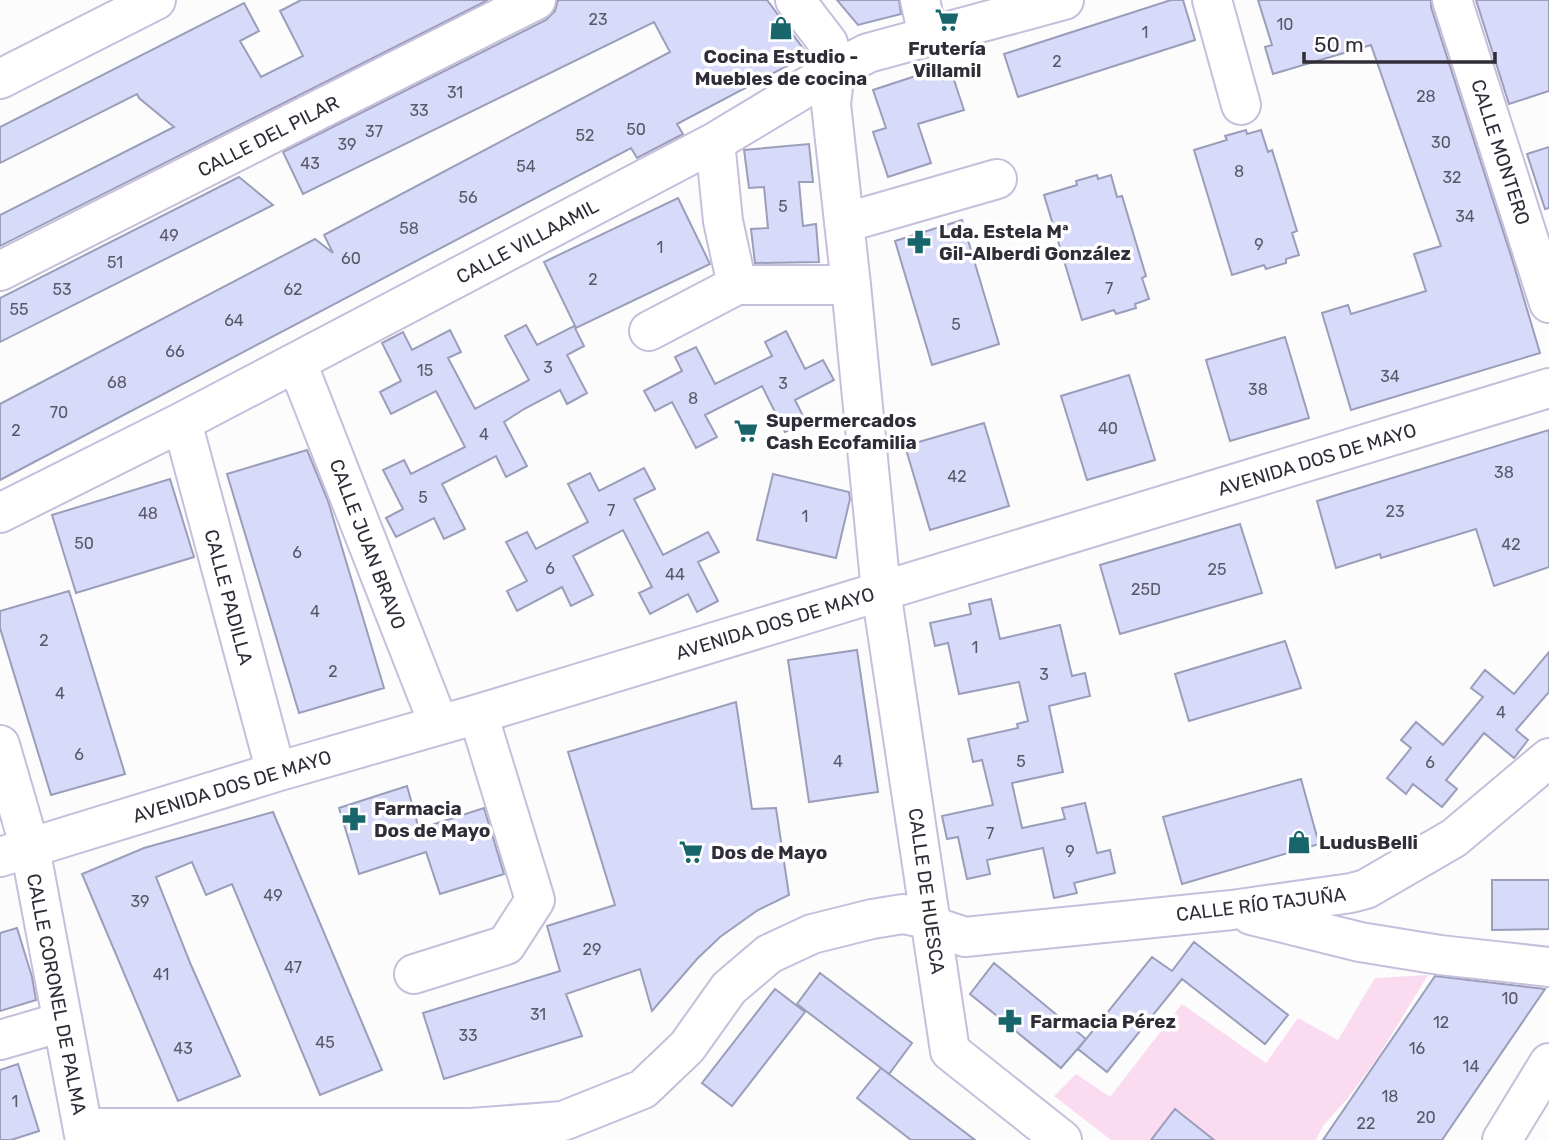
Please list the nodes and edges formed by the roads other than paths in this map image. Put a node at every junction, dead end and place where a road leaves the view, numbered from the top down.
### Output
1 (536, 0) edge
2 (795, 0) edge
3 (1063, 0) edge
4 (1212, 0) edge
5 (1452, 0) edge
6 (141, 3) edge
7 (924, 18) edge
8 (835, 70) junction
9 (0, 79) edge
10 (1241, 105) dead end
11 (715, 142) junction
12 (997, 179) dead end
13 (844, 223) junction
14 (0, 271) edge
15 (737, 285) junction
16 (851, 285) junction
17 (1549, 303) edge
18 (649, 331) dead end
19 (297, 363) junction
20 (1549, 388) edge
21 (182, 422) junction
22 (0, 513) edge
23 (881, 591) junction
24 (478, 714) junction
25 (439, 725) junction
26 (0, 745) edge
27 (1549, 758) edge
28 (276, 772) junction
29 (15, 852) edge
30 (1366, 889) junction
31 (1232, 910) junction
32 (932, 923) junction
33 (1360, 942) junction
34 (1549, 967) edge
35 (414, 974) dead end
36 (62, 1022) junction
37 (0, 1040) edge
38 (1549, 1063) edge
39 (571, 1131) edge
40 (84, 1134) edge
41 (471, 1134) edge
42 (1062, 1140) edge
43 (1502, 1140) edge

1 - 14 street, CALLE DEL PILAR
2 - 8 street
3 - 7 street, CALLE VILLAAMIL
4 - 10 street
5 - 17 street, CALLE MONTERO
6 - 9 street
7 - 8 street, CALLE VILLAAMIL
8 - 11 street, CALLE VILLAAMIL
8 - 13 street, CALLE DE HUESCA
11 - 15 street
11 - 19 street, CALLE VILLAAMIL
12 - 13 street
13 - 16 street, CALLE DE HUESCA
15 - 16 street
15 - 18 street
16 - 23 street, CALLE DE HUESCA
19 - 21 street, CALLE VILLAAMIL
19 - 25 street, CALLE JUAN BRAVO
20 - 23 street, AVENIDA DOS DE MAYO
21 - 22 street, CALLE VILLAAMIL
21 - 28 street, CALLE PADILLA
23 - 24 street, AVENIDA DOS DE MAYO
23 - 32 street, CALLE DE HUESCA
24 - 25 street, AVENIDA DOS DE MAYO
24 - 35 street
25 - 28 street, AVENIDA DOS DE MAYO
26 - 29 street, CALLE CORONEL DE PALMA
27 - 30 street, CALLE RÍO TAJUÑA
28 - 29 street, AVENIDA DOS DE MAYO
29 - 36 street, CALLE CORONEL DE PALMA
30 - 31 street, CALLE RÍO TAJUÑA
30 - 33 street
31 - 32 street, CALLE RÍO TAJUÑA
31 - 33 street
32 - 39 street, CALLE RÍO TAJUÑA
32 - 42 street, CALLE DE HUESCA
33 - 34 street
36 - 37 street
36 - 40 street, CALLE CORONEL DE PALMA
38 - 43 street
39 - 41 street, CALLE RÍO TAJUÑA
40 - 41 street, CALLE RÍO TAJUÑA

